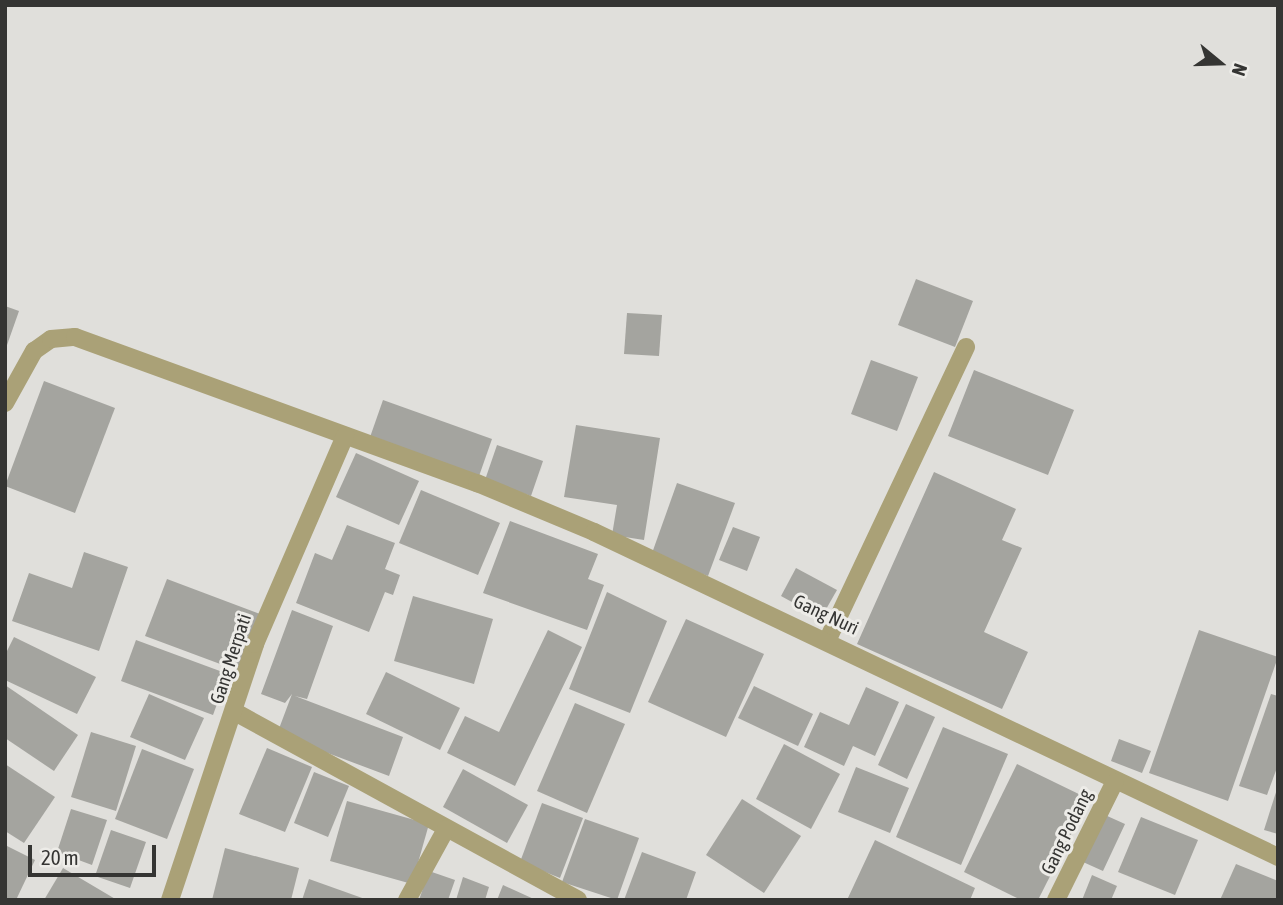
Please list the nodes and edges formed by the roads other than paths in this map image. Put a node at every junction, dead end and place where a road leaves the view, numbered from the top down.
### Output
1 (966, 347) dead end
2 (5, 403) edge
3 (345, 436) junction
4 (828, 639) junction
5 (236, 712) junction
6 (1114, 783) junction
7 (446, 828) junction
8 (1278, 857) edge
9 (170, 900) edge
10 (407, 900) edge
11 (578, 900) edge
12 (1056, 900) edge

1 - 4 street
2 - 3 street, Gang Nuri
3 - 4 street, Gang Nuri
3 - 5 street, Gang Merpati
4 - 6 street, Gang Nuri
5 - 7 street
5 - 9 street, Gang Merpati
6 - 8 street, Gang Nuri
6 - 12 street, Gang Podang
7 - 10 street
7 - 11 street

